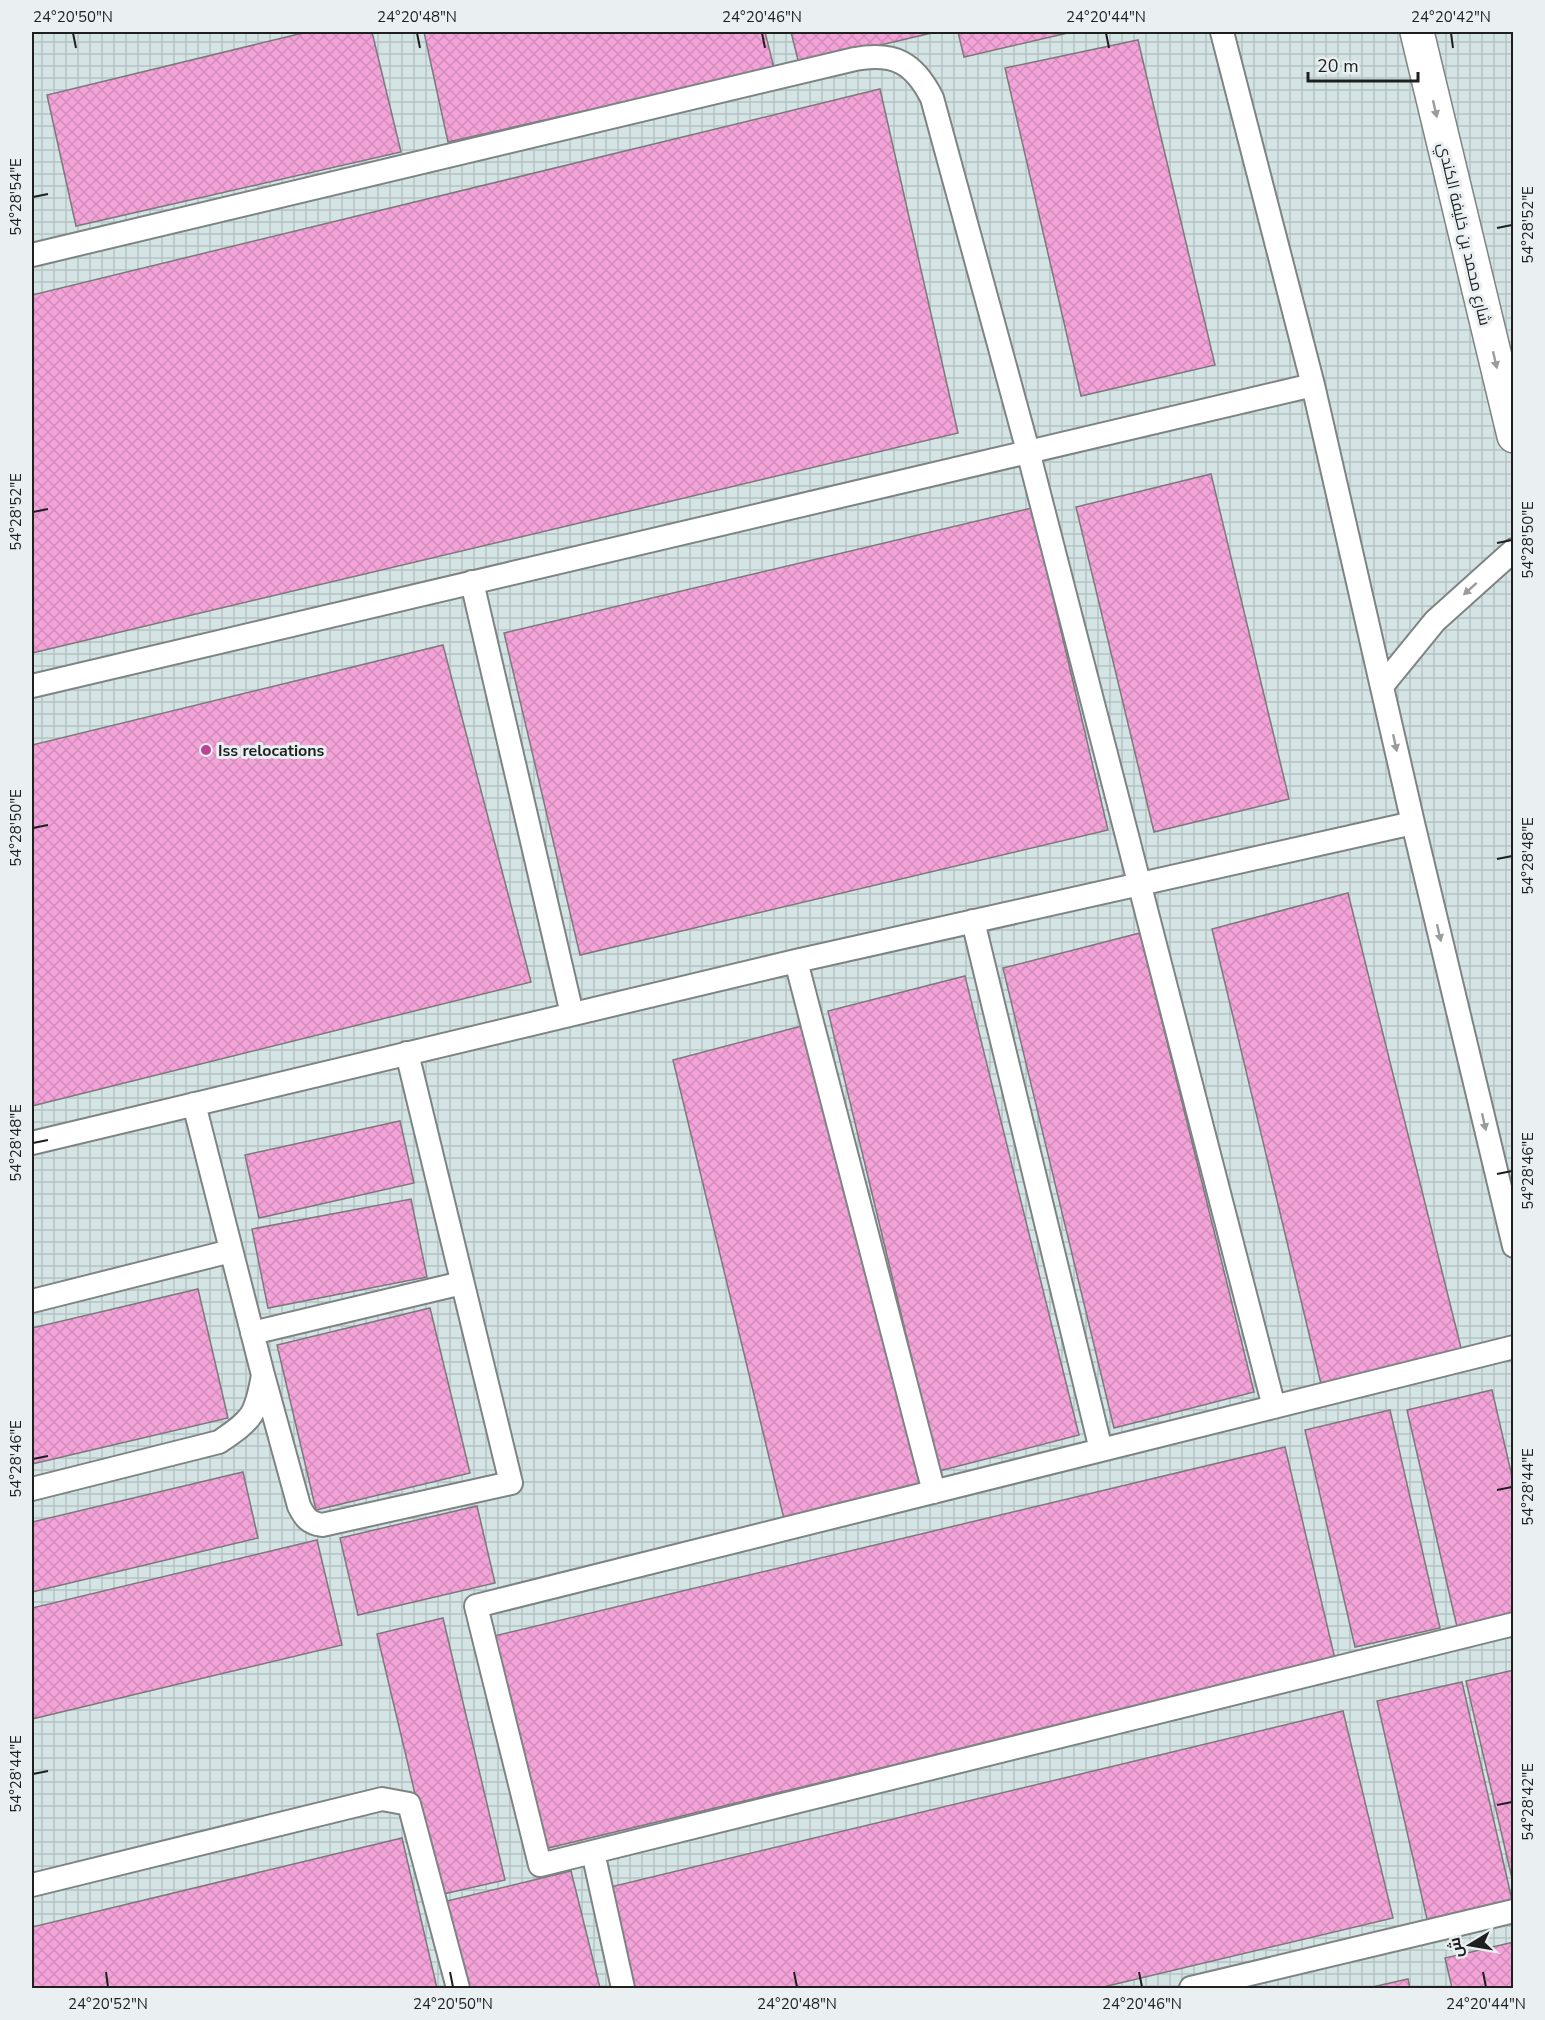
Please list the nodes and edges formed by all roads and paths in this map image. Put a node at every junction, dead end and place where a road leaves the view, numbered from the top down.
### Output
1 (1222, 32) edge
2 (1417, 32) edge
3 (32, 255) edge
4 (1313, 385) junction
5 (1514, 436) edge
6 (1028, 451) junction
7 (1514, 550) edge
8 (472, 582) junction
9 (32, 686) edge
10 (1382, 686) junction
11 (1413, 823) junction
12 (1140, 884) junction
13 (973, 921) junction
14 (796, 961) junction
15 (572, 1014) junction
16 (407, 1053) junction
17 (194, 1104) junction
18 (32, 1143) edge
19 (1514, 1246) edge
20 (231, 1251) junction
21 (462, 1284) junction
22 (32, 1301) edge
23 (252, 1334) junction
24 (1514, 1347) edge
25 (263, 1375) junction
26 (1274, 1407) junction
27 (1101, 1450) junction
28 (32, 1489) edge
29 (934, 1492) junction
30 (1514, 1624) edge
31 (593, 1852) junction
32 (32, 1886) edge
33 (1514, 1911) edge
34 (458, 1989) edge
35 (623, 1989) edge
36 (1191, 1989) edge

1 - 4 lane
2 -> 5 main road, شارع محمد بن خليفة الكندي
3 - 6 lane
4 - 6 lane
4 - 10 lane
6 - 8 lane
6 - 12 lane
7 -> 10 lane
8 - 9 lane
8 - 15 lane
10 -> 11 lane
11 - 12 lane
11 -> 19 lane
12 - 13 lane
12 - 26 lane
13 - 14 lane
13 - 27 lane
14 - 15 lane
14 - 29 lane
15 - 16 lane
16 - 17 lane
16 - 21 lane
17 - 18 lane
17 - 20 lane
20 - 22 lane
20 - 23 lane
21 - 23 lane
21 - 25 lane
23 - 25 lane
24 - 26 lane
25 - 28 lane
26 - 27 lane
27 - 29 lane
29 - 31 lane
30 - 31 lane
31 - 35 lane
32 - 34 lane
33 - 36 lane

